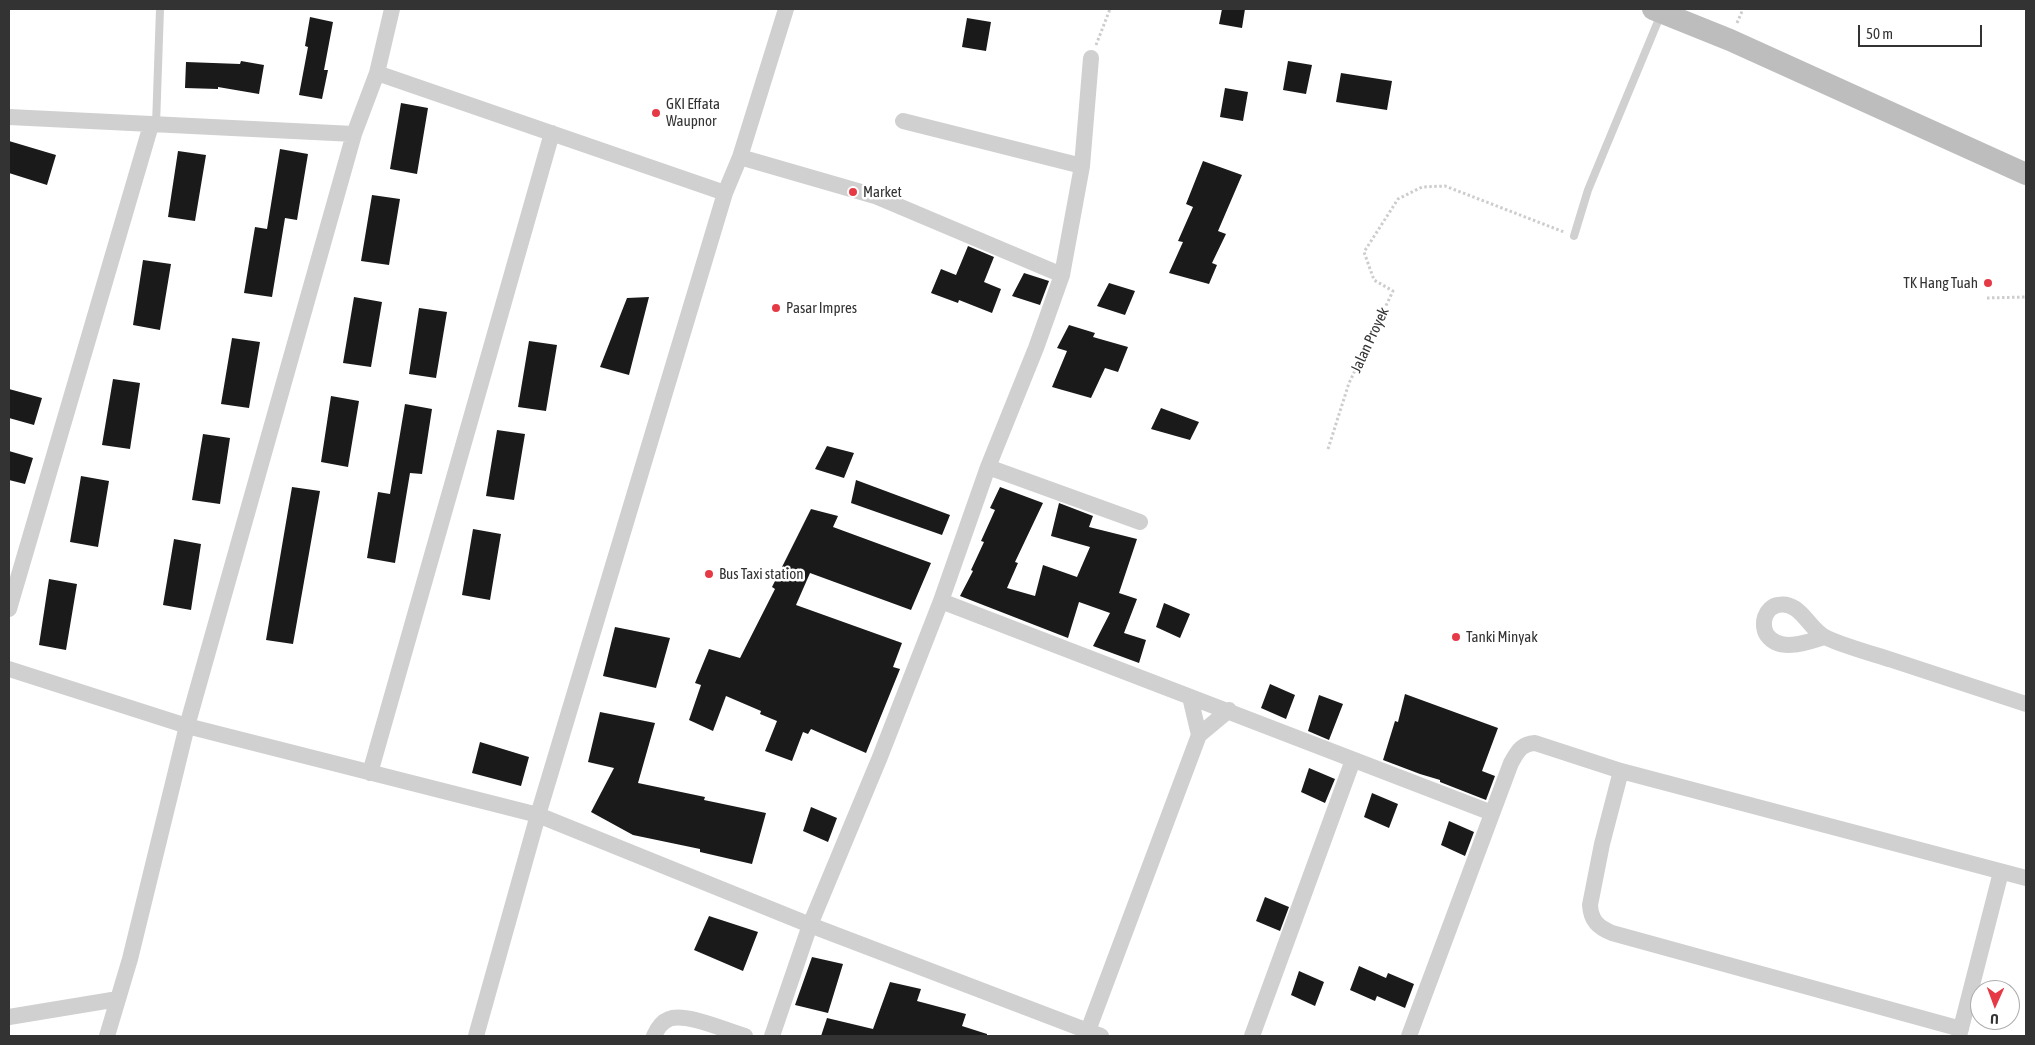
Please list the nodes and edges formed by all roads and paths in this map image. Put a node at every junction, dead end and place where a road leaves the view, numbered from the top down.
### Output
1 (160, 9) edge
2 (392, 9) edge
3 (786, 9) edge
4 (1110, 9) edge
5 (1658, 11) edge
6 (1091, 58) joint
7 (377, 73) junction
8 (9, 117) edge
9 (903, 121) dead end
10 (154, 125) junction
11 (552, 133) junction
12 (354, 134) junction
13 (740, 157) junction
14 (1082, 166) junction
15 (2026, 174) edge
16 (725, 193) junction
17 (1574, 236) joint
18 (1062, 275) junction
19 (2026, 297) edge
20 (1987, 298) dead end
21 (1328, 449) dead end
22 (988, 467) junction
23 (1140, 522) dead end
24 (941, 600) junction
25 (9, 609) edge
26 (1824, 637) dead end
27 (9, 669) edge
28 (1190, 697) junction
29 (2026, 704) edge
30 (1229, 710) junction
31 (187, 726) junction
32 (1199, 735) junction
33 (1353, 760) junction
34 (1621, 771) junction
35 (370, 773) junction
36 (1492, 813) junction
37 (538, 815) junction
38 (2001, 872) junction
39 (2026, 878) edge
40 (810, 925) junction
41 (118, 999) junction
42 (9, 1017) edge
43 (1960, 1033) edge
44 (1092, 1035) edge
45 (107, 1036) edge
46 (476, 1036) edge
47 (654, 1036) edge
48 (744, 1036) edge
49 (772, 1036) edge
50 (1252, 1036) edge
51 (1409, 1036) edge

1 - 10 lane
2 - 7 street
3 - 13 street
4 - 6 path
5 - 15 main road
5 - 17 lane
6 - 14 street
7 - 11 street
7 - 12 street
8 - 10 street
9 - 14 street
10 - 12 street
10 - 25 street
11 - 16 street
11 - 35 street
12 - 31 street
13 - 16 street
13 - 18 street
14 - 18 street
16 - 37 street
17 - 21 path, Jalan Proyek
18 - 22 street
19 - 20 path
22 - 23 street
22 - 24 street
24 - 28 street
24 - 40 street
26 - 29 street
27 - 31 street
28 - 30 street
28 - 32 street
30 - 32 street
30 - 33 street
31 - 35 street
31 - 41 street
32 - 44 street
33 - 36 street
33 - 50 street
34 - 36 street
34 - 38 street
34 - 43 street
35 - 37 street
36 - 51 street
37 - 40 street
37 - 46 street
38 - 39 street
38 - 43 street
40 - 44 street
40 - 49 street
41 - 42 street
41 - 45 street
47 - 48 street

